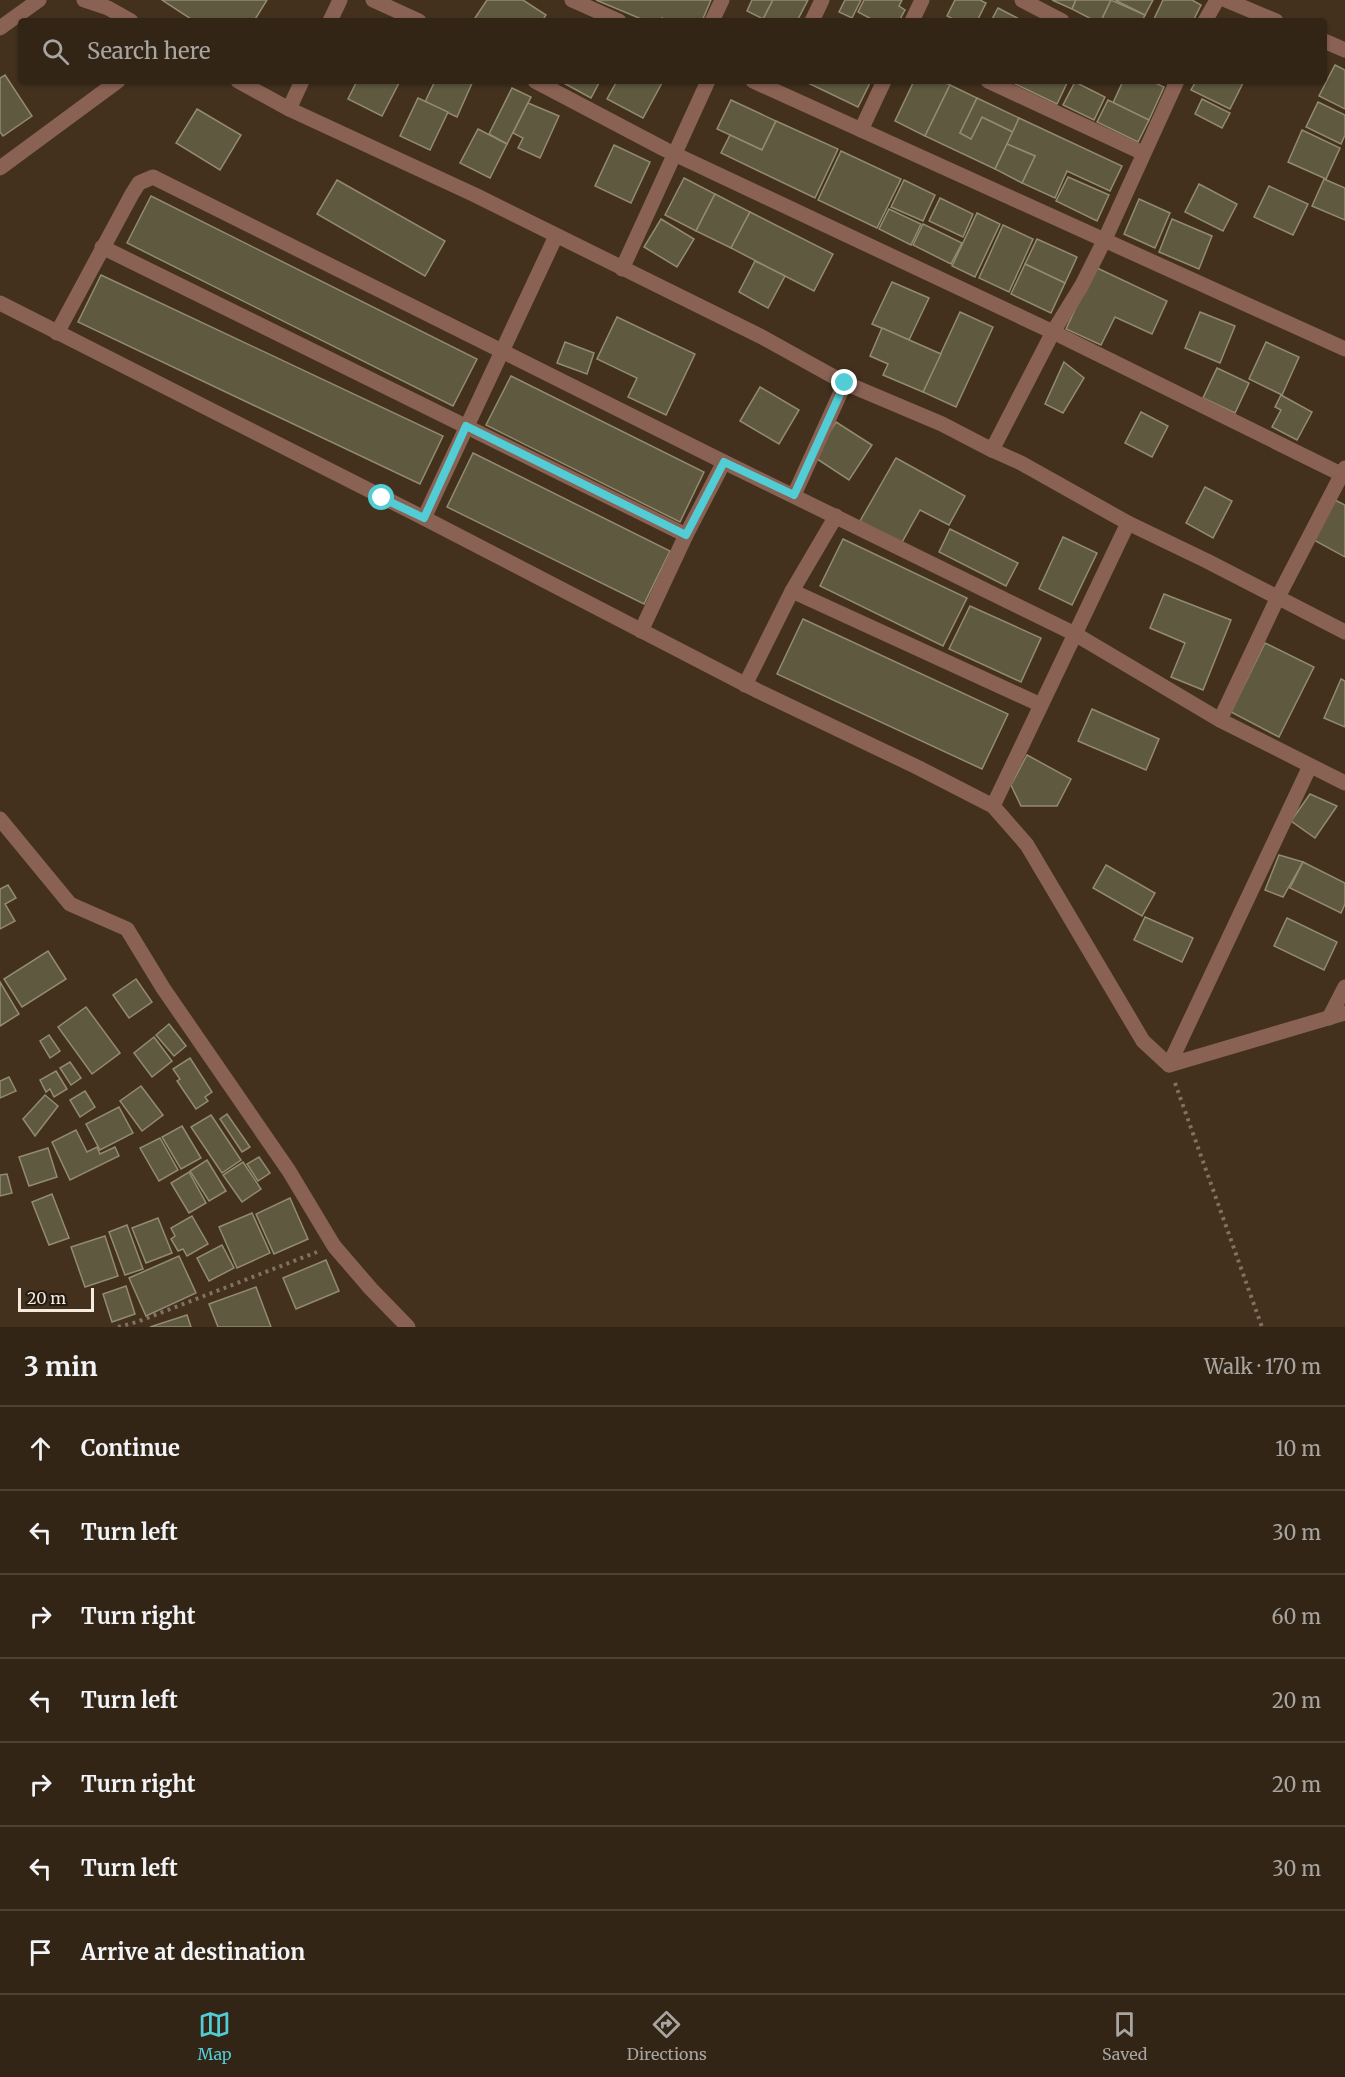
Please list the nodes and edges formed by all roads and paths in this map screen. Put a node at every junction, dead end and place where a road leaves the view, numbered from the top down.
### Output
1 (39, 0) edge
2 (84, 0) edge
3 (340, 0) edge
4 (373, 0) edge
5 (573, 0) edge
6 (722, 0) edge
7 (822, 0) edge
8 (922, 0) edge
9 (1022, 0) edge
10 (1217, 0) edge
11 (1226, 0) edge
12 (126, 18) edge
13 (331, 18) edge
14 (412, 18) edge
15 (612, 18) edge
16 (713, 18) edge
17 (813, 18) edge
18 (913, 18) edge
19 (1056, 18) edge
20 (1207, 18) edge
21 (1269, 18) edge
22 (0, 28) edge
23 (1327, 42) edge
24 (1345, 50) edge
25 (114, 84) edge
26 (243, 84) edge
27 (301, 84) edge
28 (541, 84) edge
29 (707, 84) edge
30 (883, 84) edge
31 (994, 84) edge
32 (1175, 84) edge
33 (780, 86) edge
34 (289, 110) junction
35 (861, 130) junction
36 (1143, 153) junction
37 (675, 154) junction
38 (0, 168) edge
39 (556, 236) junction
40 (1105, 239) junction
41 (102, 247) junction
42 (622, 268) junction
43 (0, 303) edge
44 (1053, 332) junction
45 (57, 333) junction
46 (1345, 349) edge
47 (502, 351) junction
48 (845, 383) junction
49 (466, 426) junction
50 (992, 450) junction
51 (724, 462) junction
52 (1344, 473) edge
53 (794, 495) junction
54 (836, 516) junction
55 (424, 518) junction
56 (1128, 523) junction
57 (686, 535) junction
58 (792, 591) junction
59 (1278, 597) junction
60 (642, 631) junction
61 (1345, 632) edge
62 (1075, 634) junction
63 (746, 684) junction
64 (1041, 705) junction
65 (1220, 720) junction
66 (1310, 766) junction
67 (1345, 783) edge
68 (993, 806) junction
69 (0, 819) edge
70 (1345, 987) edge
71 (1345, 1013) edge
72 (1329, 1018) junction
73 (1169, 1065) junction
74 (334, 1246) junction
75 (118, 1327) edge
76 (408, 1327) edge
77 (1262, 1327) edge

1 - 22 street
2 - 12 street
3 - 13 street
4 - 14 street
5 - 15 street
6 - 16 street
7 - 17 street
8 - 18 street
9 - 19 street
10 - 20 street
11 - 21 street
23 - 24 street
25 - 38 street
26 - 34 street
27 - 34 street
28 - 37 street
29 - 37 street
30 - 35 street
31 - 36 street
32 - 36 street
33 - 35 street
34 - 39 street
35 - 40 street
36 - 40 street
37 - 42 street
37 - 44 street
39 - 42 street
39 - 47 street
40 - 44 street
40 - 46 street
41 - 45 street
41 - 47 street
41 - 49 street
42 - 48 street
43 - 45 street
44 - 50 street
44 - 52 street
45 - 55 street
47 - 49 street
47 - 51 street
48 - 50 street
48 - 53 street
49 - 55 street
49 - 57 street
50 - 56 street
51 - 53 street
51 - 57 street
52 - 59 street
53 - 54 street
54 - 58 street
54 - 62 street
55 - 60 street
56 - 59 street
56 - 62 street
57 - 60 street
58 - 63 street
58 - 64 street
59 - 61 street
59 - 65 street
60 - 63 street
62 - 64 street
62 - 65 street
63 - 68 street
64 - 68 street
65 - 66 street
66 - 67 street
66 - 73 street
68 - 73 street
69 - 74 street
70 - 72 street
71 - 72 street
72 - 73 street
73 - 77 path
74 - 75 path
74 - 76 street

